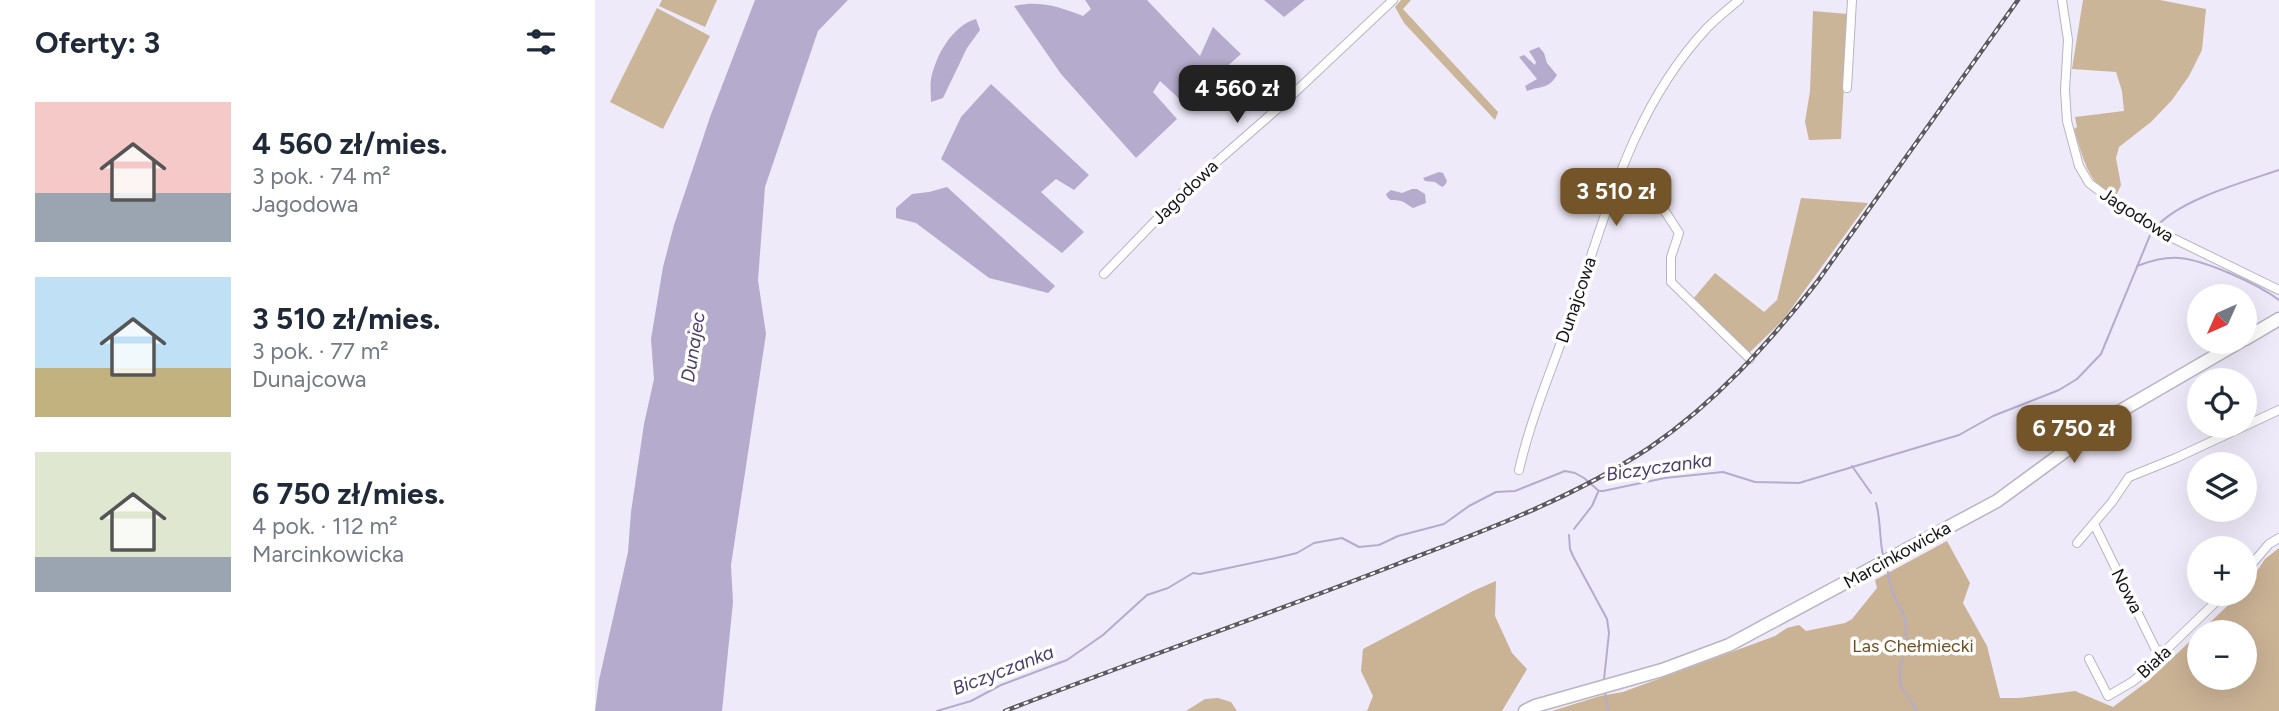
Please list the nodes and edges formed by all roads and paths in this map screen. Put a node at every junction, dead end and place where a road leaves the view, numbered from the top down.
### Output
1 (1393, 0) edge
2 (1739, 0) edge
3 (1852, 0) edge
4 (2062, 0) edge
5 (1847, 88) dead end
6 (1617, 181) junction
7 (1104, 274) dead end
8 (2279, 290) edge
9 (2279, 319) edge
10 (2257, 332) edge
11 (2219, 354) edge
12 (1750, 359) dead end
13 (2279, 410) edge
14 (1519, 470) dead end
15 (2094, 524) junction
16 (2279, 538) edge
17 (2077, 543) dead end
18 (2257, 558) edge
19 (2212, 606) edge
20 (2165, 651) junction
21 (2089, 659) dead end
22 (1525, 711) edge

1 - 7 street, Jagodowa
2 - 6 street, Dunajcowa
3 - 5 street
4 - 8 street, Jagodowa
6 - 12 street
6 - 14 street, Dunajcowa
9 - 10 street, Marcinkowicka
11 - 22 street, Marcinkowicka
13 - 15 street
15 - 17 street
15 - 20 street, Nowa
16 - 18 street
19 - 20 street, Biała
20 - 21 street, Biała

